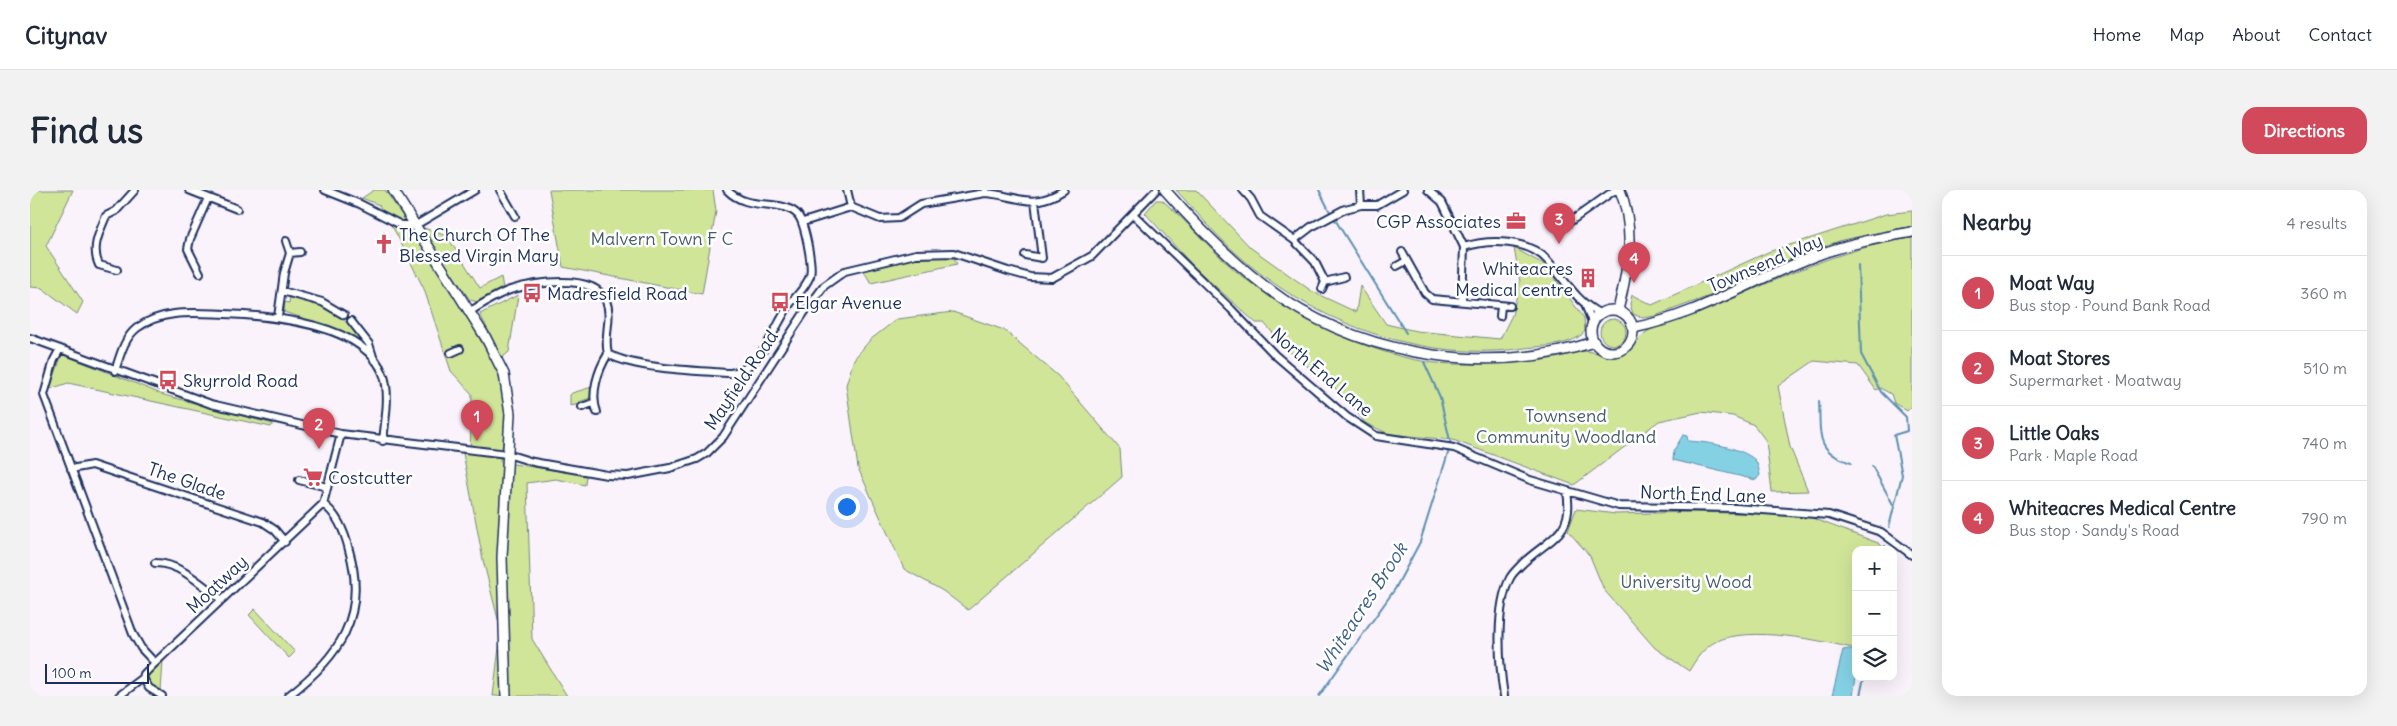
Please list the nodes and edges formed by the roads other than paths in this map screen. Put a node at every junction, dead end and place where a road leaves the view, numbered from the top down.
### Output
1 (134, 190) edge
2 (189, 190) edge
3 (325, 190) edge
4 (393, 190) edge
5 (475, 190) edge
6 (500, 190) edge
7 (728, 190) edge
8 (847, 190) edge
9 (1064, 190) edge
10 (1156, 190) edge
11 (1164, 190) edge
12 (1243, 190) edge
13 (1360, 190) edge
14 (1403, 190) edge
15 (1428, 190) edge
16 (985, 191) edge
17 (1620, 191) edge
18 (208, 198) junction
19 (1035, 201) junction
20 (1361, 205) junction
21 (851, 207) junction
22 (238, 209) dead end
23 (1133, 214) junction
24 (515, 216) dead end
25 (802, 222) junction
26 (416, 225) junction
27 (1561, 228) dead end
28 (1912, 232) edge
29 (1294, 240) junction
30 (286, 241) dead end
31 (1464, 247) junction
32 (290, 252) junction
33 (300, 252) dead end
34 (1402, 252) dead end
35 (1025, 255) dead end
36 (1406, 261) junction
37 (1397, 266) dead end
38 (118, 270) dead end
39 (200, 273) dead end
40 (1344, 277) dead end
41 (1325, 282) junction
42 (1322, 289) dead end
43 (282, 291) junction
44 (1462, 301) junction
45 (1501, 306) junction
46 (1510, 306) dead end
47 (1586, 307) junction
48 (1618, 310) junction
49 (469, 312) junction
50 (1599, 314) junction
51 (344, 315) dead end
52 (1500, 316) dead end
53 (278, 317) junction
54 (351, 321) dead end
55 (1592, 322) junction
56 (1633, 328) junction
57 (30, 338) edge
58 (1594, 342) junction
59 (60, 349) junction
60 (460, 349) dead end
61 (451, 353) dead end
62 (608, 354) junction
63 (375, 361) junction
64 (115, 371) junction
65 (593, 403) junction
66 (582, 407) dead end
67 (596, 412) dead end
68 (341, 434) junction
69 (383, 441) junction
70 (507, 454) junction
71 (71, 469) junction
72 (299, 480) dead end
73 (327, 487) junction
74 (1567, 492) junction
75 (1582, 496) junction
76 (323, 504) junction
77 (1570, 509) junction
78 (285, 542) junction
79 (1912, 555) edge
80 (155, 563) dead end
81 (222, 600) junction
82 (155, 663) junction
83 (143, 678) junction
84 (119, 696) edge
85 (162, 696) edge
86 (288, 696) edge
87 (506, 696) edge
88 (1504, 696) edge

1 - 38 street
2 - 18 street
3 - 26 street
4 - 26 main road
5 - 26 street
6 - 24 street
7 - 25 street
8 - 21 street
9 - 19 street
10 - 23 street
11 - 58 main road
12 - 29 street
13 - 20 street
14 - 20 street
15 - 31 street
16 - 19 street
16 - 21 street
17 - 27 street
17 - 48 main road
18 - 22 street
18 - 39 street
19 - 35 street
20 - 29 street
21 - 25 street
23 - 70 street, Mayfield Road
23 - 74 street, North End Lane
25 - 62 street
26 - 49 main road
28 - 56 main road, Townsend Way
29 - 41 street
30 - 32 street
31 - 44 street
31 - 47 street
32 - 33 street
32 - 43 street
34 - 36 street
36 - 37 street
36 - 44 street
40 - 41 street
41 - 42 street
43 - 51 street
43 - 53 street
44 - 45 street
45 - 46 street
45 - 52 street
47 - 50 street
47 - 55 street
48 - 50 main road
48 - 56 main road
49 - 62 street
49 - 70 main road
50 - 55 main road
53 - 63 street
53 - 64 street
54 - 63 street
55 - 58 main road
56 - 58 main road
57 - 59 street, Mayfield Road
59 - 64 street, Mayfield Road
59 - 71 street
60 - 61 street
62 - 65 street
63 - 69 street
64 - 68 street, Mayfield Road
65 - 66 street
65 - 67 street
68 - 69 street, Mayfield Road
68 - 73 street
69 - 70 street, Mayfield Road
70 - 87 main road
71 - 78 street, The Glade
71 - 82 street
72 - 73 street
73 - 76 street
74 - 75 street, North End Lane
74 - 77 street
75 - 77 street
75 - 79 street, North End Lane
76 - 78 street, Moatway
76 - 86 street
77 - 88 street
78 - 81 street, Moatway
80 - 81 street
81 - 82 street, Moatway
82 - 83 street, Moatway
83 - 84 street, Moatway
83 - 85 street

